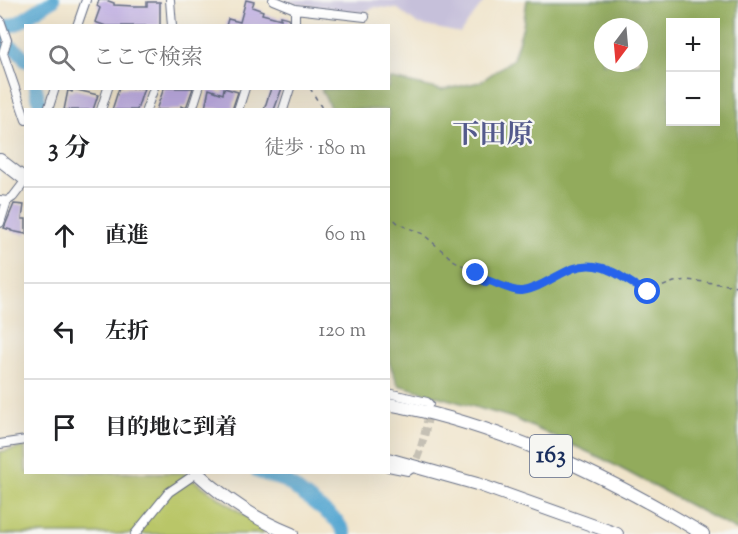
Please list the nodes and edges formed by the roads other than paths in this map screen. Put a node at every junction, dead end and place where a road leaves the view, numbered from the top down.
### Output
1 (86, 0) edge
2 (170, 0) edge
3 (273, 0) edge
4 (295, 9) junction
5 (365, 17) dead end
6 (1, 21) edge
7 (78, 24) edge
8 (172, 24) edge
9 (295, 24) edge
10 (54, 90) edge
11 (107, 90) edge
12 (153, 90) edge
13 (198, 90) edge
14 (244, 90) edge
15 (290, 90) edge
16 (49, 108) edge
17 (102, 108) edge
18 (147, 108) edge
19 (193, 108) edge
20 (239, 108) edge
21 (285, 108) edge
22 (24, 114) edge
23 (0, 160) edge
24 (24, 178) edge
25 (24, 183) edge
26 (3, 201) edge
27 (0, 223) edge
28 (390, 393) edge
29 (390, 404) edge
30 (429, 404) dead end
31 (24, 440) edge
32 (0, 444) edge
33 (390, 460) edge
34 (390, 467) edge
35 (411, 469) dead end
36 (195, 474) edge
37 (197, 474) edge
38 (135, 534) edge
39 (292, 534) edge
40 (617, 534) edge
41 (703, 534) edge

1 - 7 street
2 - 8 street
3 - 4 street
4 - 5 street
4 - 9 street
6 - 22 street
10 - 16 street
11 - 17 street
12 - 18 street
13 - 19 street
14 - 20 street
15 - 21 street
23 - 24 highway
25 - 26 street
26 - 27 street
28 - 30 street
29 - 41 highway, 163
31 - 32 street
33 - 40 highway, 163
34 - 35 street
36 - 38 street
37 - 39 highway

